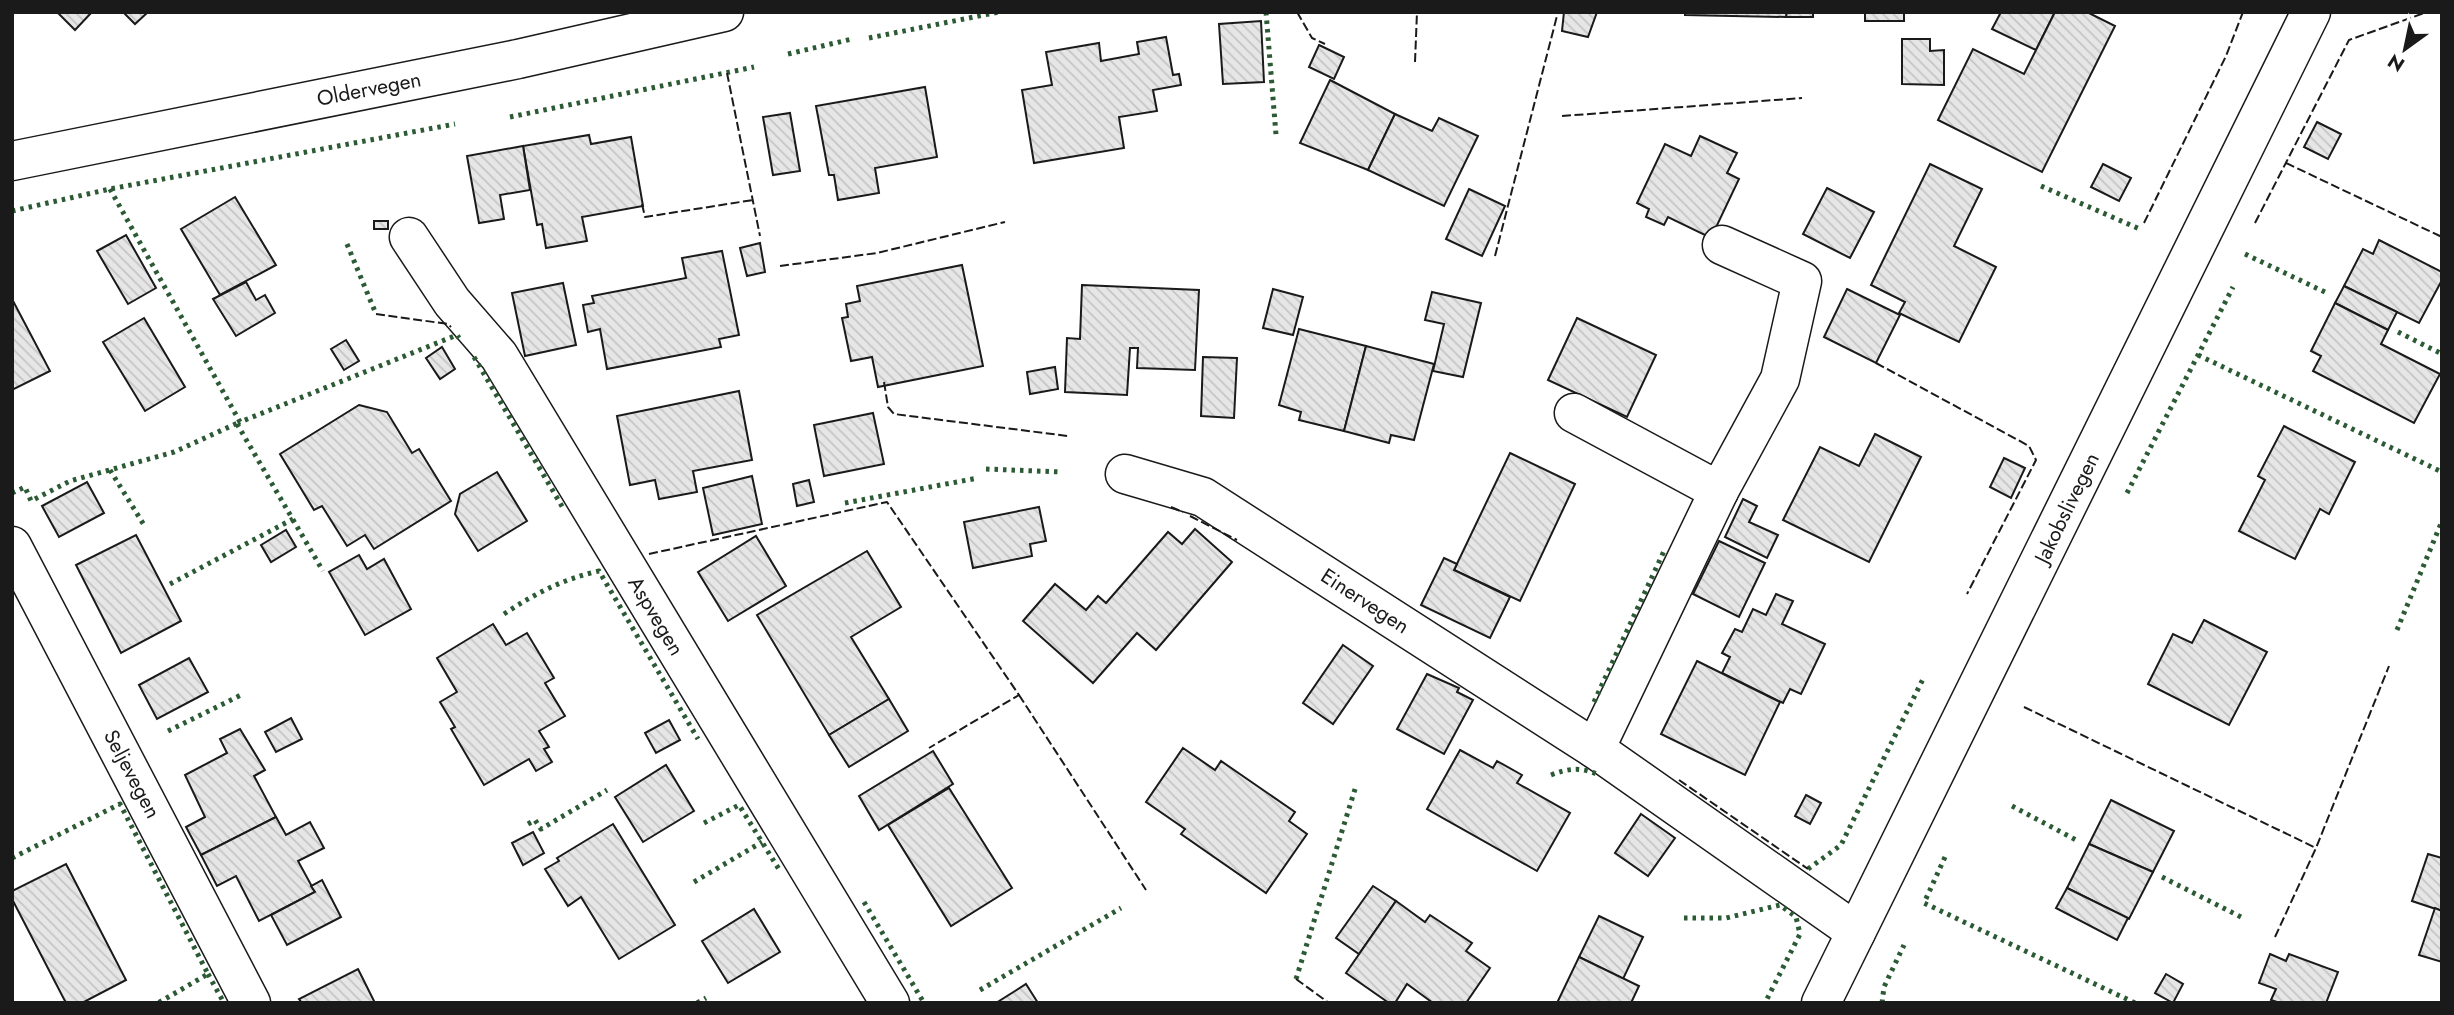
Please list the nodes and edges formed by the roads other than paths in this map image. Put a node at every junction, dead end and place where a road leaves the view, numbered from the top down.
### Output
1 (724, 12) edge
2 (2311, 12) edge
3 (12, 161) edge
4 (409, 237) dead end
5 (1722, 246) dead end
6 (1574, 413) dead end
7 (1125, 474) dead end
8 (1719, 491) junction
9 (12, 546) edge
10 (1595, 749) junction
11 (1856, 932) junction
12 (251, 1003) edge
13 (890, 1003) edge
14 (1821, 1003) edge

1 - 3 street, Oldervegen
2 - 11 street, Jakobslivegen
4 - 13 street, Aspvegen
5 - 8 street
6 - 8 street
7 - 10 street, Einervegen
8 - 10 street
9 - 12 street, Seljevegen
10 - 11 street, Einervegen
11 - 14 street, Jakobslivegen

